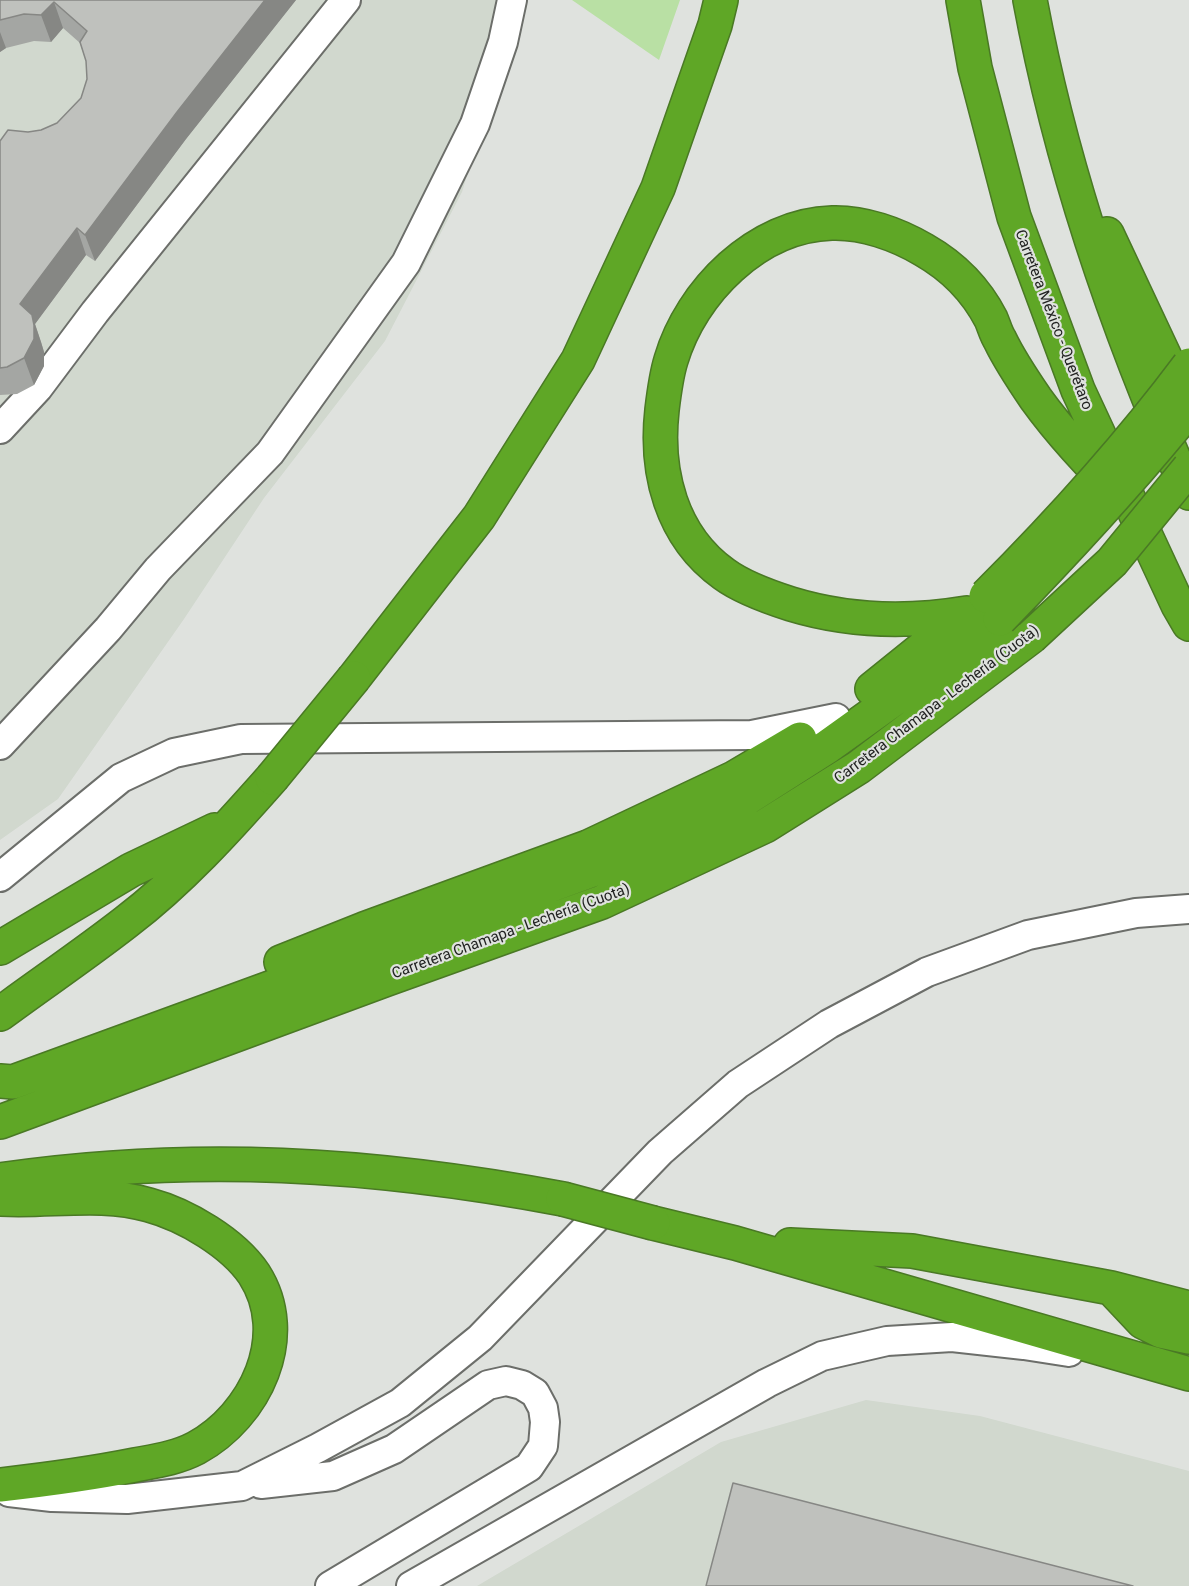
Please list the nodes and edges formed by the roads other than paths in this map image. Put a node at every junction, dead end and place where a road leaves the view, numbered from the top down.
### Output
1 (346, 0) edge
2 (512, 0) edge
3 (721, 0) edge
4 (963, 0) edge
5 (1030, 0) edge
6 (1062, 145) junction
7 (1189, 365) edge
8 (1189, 409) edge
9 (0, 429) edge
10 (1189, 468) edge
11 (1189, 493) edge
12 (1131, 506) junction
13 (984, 609) junction
14 (1189, 624) edge
15 (836, 718) junction
16 (0, 745) edge
17 (233, 822) junction
18 (0, 877) edge
19 (1189, 909) edge
20 (0, 948) edge
21 (0, 1014) edge
22 (0, 1072) edge
23 (0, 1081) edge
24 (0, 1122) edge
25 (0, 1180) edge
26 (0, 1199) edge
27 (735, 1243) junction
28 (1111, 1288) junction
29 (1189, 1308) edge
30 (1189, 1337) edge
31 (1175, 1370) edge
32 (0, 1485) edge
33 (242, 1486) junction
34 (0, 1491) edge
35 (330, 1586) edge
36 (411, 1586) edge

1 - 9 street
2 - 16 street
3 - 17 highway, bridge
4 - 12 highway, Carretera México - Querétaro
5 - 6 highway
6 - 8 highway
6 - 11 highway
7 - 13 highway, bridge
8 - 13 highway, bridge
10 - 24 highway, Carretera Chamapa - Lechería (Cuota), bridge
12 - 13 highway
12 - 14 highway, Carretera México - Querétaro
13 - 15 highway
13 - 23 highway
15 - 18 street
15 - 22 highway
17 - 20 highway
17 - 21 highway
19 - 33 street
25 - 27 highway, bridge
26 - 32 highway
27 - 28 highway
27 - 31 highway
28 - 29 highway
28 - 30 highway
31 - 36 street
33 - 34 street
33 - 35 street

